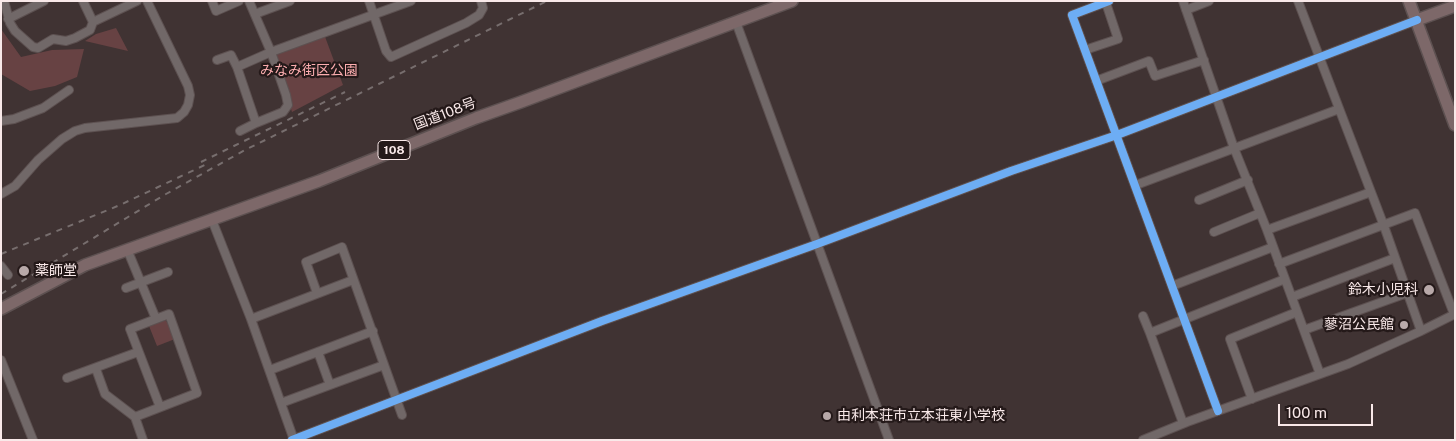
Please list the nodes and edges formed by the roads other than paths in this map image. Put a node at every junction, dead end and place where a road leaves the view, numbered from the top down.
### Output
1 (4, 1) edge
2 (44, 1) edge
3 (83, 1) edge
4 (137, 1) edge
5 (147, 1) edge
6 (212, 1) edge
7 (239, 1) edge
8 (249, 1) edge
9 (290, 1) edge
10 (369, 1) edge
11 (411, 1) edge
12 (481, 1) edge
13 (792, 1) edge
14 (1183, 1) edge
15 (1209, 1) edge
16 (1298, 1) edge
17 (1410, 1) edge
18 (1107, 2) edge
19 (1455, 6) edge
20 (1186, 10) junction
21 (255, 14) junction
22 (374, 16) junction
23 (8, 19) junction
24 (1417, 20) junction
25 (93, 22) junction
26 (736, 22) junction
27 (1085, 50) junction
28 (270, 52) junction
29 (1319, 57) junction
30 (217, 60) dead end
31 (1204, 60) junction
32 (237, 67) junction
33 (1096, 82) junction
34 (69, 90) dead end
35 (1216, 95) junction
36 (1339, 109) junction
37 (1, 121) edge
38 (256, 123) junction
39 (1455, 125) edge
40 (240, 131) dead end
41 (1116, 135) junction
42 (1234, 148) junction
43 (1248, 180) junction
44 (1136, 185) junction
45 (1371, 192) junction
46 (1, 194) edge
47 (1199, 200) dead end
48 (1260, 213) junction
49 (212, 220) junction
50 (1384, 226) junction
51 (1267, 230) junction
52 (1214, 232) dead end
53 (817, 244) junction
54 (1273, 247) junction
55 (127, 249) junction
56 (1395, 258) junction
57 (1279, 264) junction
58 (1, 266) edge
59 (168, 272) dead end
60 (8, 275) dead end
61 (1285, 279) junction
62 (353, 280) junction
63 (140, 283) junction
64 (1172, 286) junction
65 (126, 288) dead end
66 (317, 293) junction
67 (1407, 293) junction
68 (1292, 297) junction
69 (1, 309) edge
70 (1297, 312) junction
71 (1455, 314) edge
72 (1143, 316) dead end
73 (156, 319) junction
74 (251, 319) junction
75 (1184, 319) junction
76 (1304, 330) junction
77 (373, 331) junction
78 (1421, 331) junction
79 (1150, 333) junction
80 (138, 352) junction
81 (318, 352) junction
82 (1, 360) edge
83 (384, 365) junction
84 (96, 369) junction
85 (270, 370) junction
86 (1320, 374) junction
87 (67, 378) dead end
88 (10, 380) junction
89 (1, 384) edge
90 (330, 385) junction
91 (1252, 399) junction
92 (397, 400) junction
93 (281, 403) junction
94 (160, 407) junction
95 (1218, 411) junction
96 (402, 415) dead end
97 (135, 416) junction
98 (1183, 423) junction
99 (293, 439) edge
100 (33, 440) edge
101 (143, 440) edge
102 (889, 440) edge
103 (1143, 440) edge

1 - 23 street
2 - 23 street
3 - 25 street
4 - 25 street
5 - 46 street
6 - 7 street
8 - 21 street
9 - 21 street
10 - 22 street
11 - 22 street
12 - 22 street
13 - 26 highway, 国道108号 / 108
14 - 20 street
15 - 20 street
16 - 29 street
17 - 24 highway
18 - 27 street
18 - 27 street
19 - 24 highway
20 - 31 street
21 - 28 street
22 - 28 street
23 - 25 street
24 - 29 street
24 - 39 highway
26 - 49 highway, 国道108号 / 108
26 - 53 street
27 - 33 street
28 - 32 street
28 - 38 street
29 - 35 street
29 - 36 street
30 - 32 street
31 - 33 street
31 - 35 street
32 - 38 street
33 - 41 street
34 - 37 street
35 - 41 street
35 - 42 street
36 - 42 street
36 - 45 street
38 - 40 street
41 - 44 street
41 - 53 street
42 - 43 street
42 - 44 street
43 - 47 street
43 - 48 street
44 - 64 street
45 - 50 street
45 - 51 street
48 - 51 street
48 - 52 street
49 - 55 highway, 国道108号 / 108
49 - 74 street
50 - 56 street
50 - 57 street
50 - 71 street
51 - 54 street
53 - 92 street
53 - 102 street
54 - 57 street
54 - 64 street
55 - 63 street
55 - 69 highway, 国道108号 / 108
56 - 67 street
56 - 68 street
57 - 61 street
58 - 60 street
59 - 63 street
61 - 68 street
61 - 75 street
62 - 66 street
62 - 66 street
62 - 77 street
63 - 65 street
63 - 73 street
64 - 75 street
66 - 74 street
67 - 76 street
67 - 78 street
68 - 70 street
70 - 76 street
70 - 91 street
71 - 78 street
72 - 79 street
73 - 80 street
73 - 94 street
74 - 85 street
75 - 79 street
75 - 95 street
76 - 86 street
77 - 81 street
77 - 83 street
78 - 86 street
79 - 98 street
80 - 84 street
80 - 94 street
81 - 85 street
81 - 90 street
82 - 88 street
83 - 90 street
83 - 92 street
84 - 87 street
84 - 97 street
85 - 93 street
86 - 91 street
88 - 89 street
88 - 100 street
90 - 93 street
91 - 95 street
92 - 96 street
92 - 99 street
93 - 99 street
94 - 97 street
95 - 98 street
97 - 101 street
98 - 103 street

